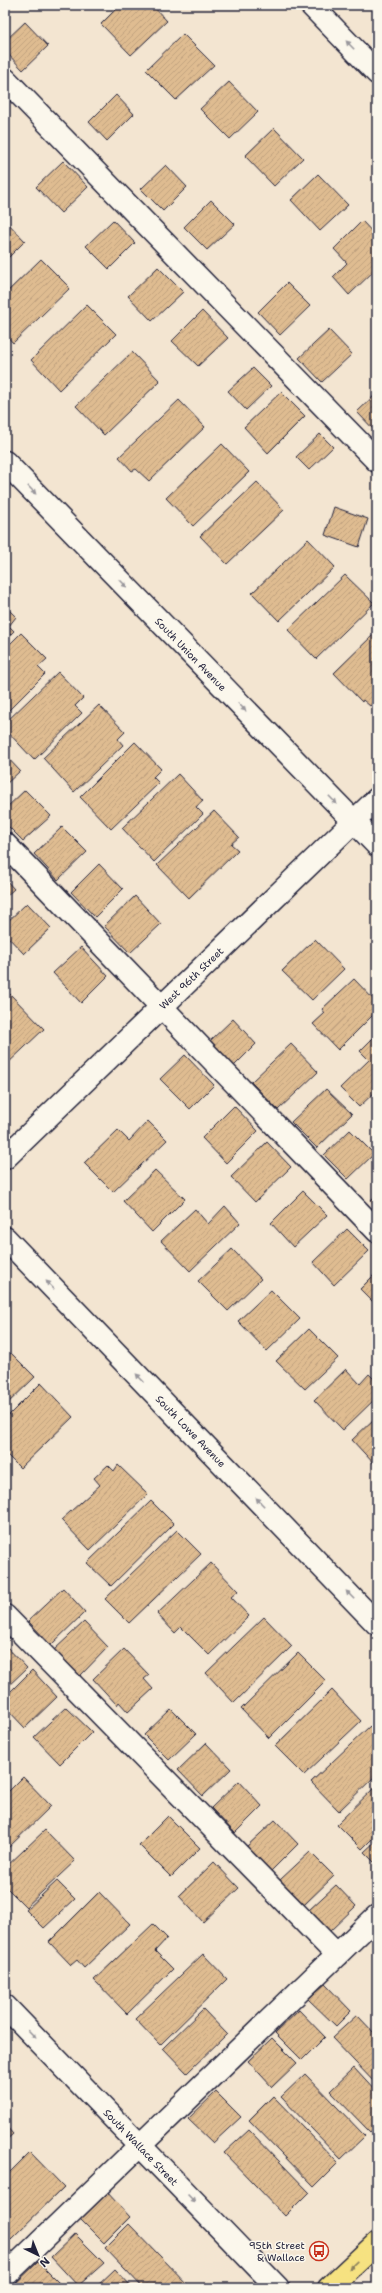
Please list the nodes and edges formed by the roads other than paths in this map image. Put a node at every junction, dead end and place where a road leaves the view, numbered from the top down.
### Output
1 (311, 5) edge
2 (377, 73) edge
3 (5, 79) edge
4 (377, 461) edge
5 (5, 462) edge
6 (377, 799) edge
7 (353, 821) junction
8 (5, 844) edge
9 (377, 845) edge
10 (162, 1006) junction
11 (5, 1158) edge
12 (377, 1231) edge
13 (5, 1238) edge
14 (5, 1616) edge
15 (377, 1624) edge
16 (377, 1916) edge
17 (337, 1955) junction
18 (5, 2006) edge
19 (140, 2145) junction
20 (377, 2242) edge
21 (5, 2276) edge
22 (278, 2288) edge
23 (329, 2288) edge

2 -> 1 street
3 - 4 street
5 -> 7 street, South Union Avenue
6 - 7 street, West 96th Street
7 - 9 street, South Union Avenue
7 - 10 street, West 96th Street
8 - 10 street
10 - 11 street, West 96th Street
10 - 12 street
15 -> 13 street, South Lowe Avenue
14 - 17 street
16 - 17 street
17 - 19 street
18 -> 19 street, South Wallace Street
19 - 21 street
19 -> 22 street, South Wallace Street
20 -> 23 main road

